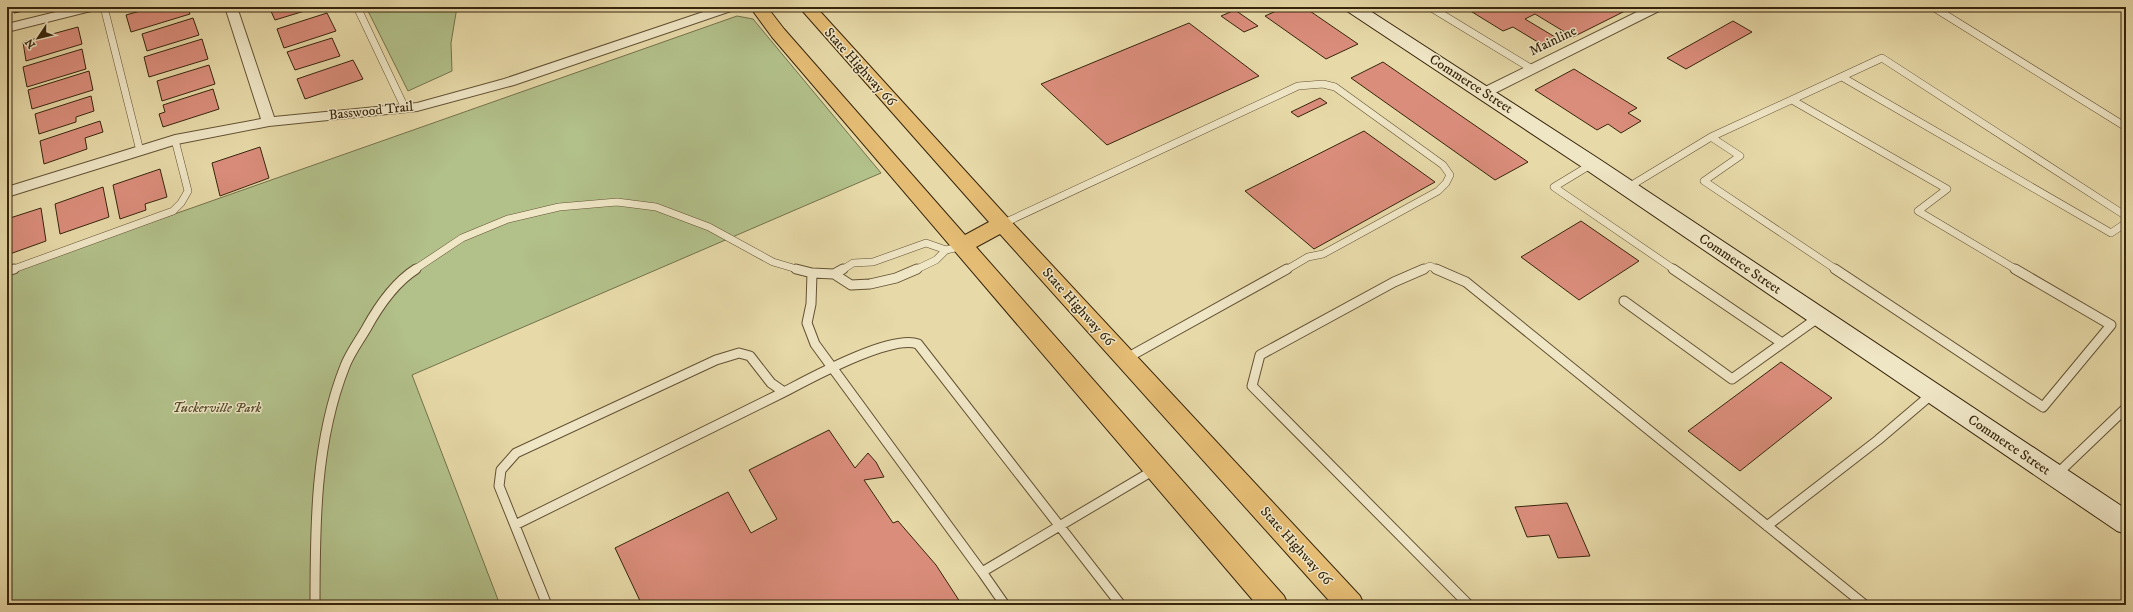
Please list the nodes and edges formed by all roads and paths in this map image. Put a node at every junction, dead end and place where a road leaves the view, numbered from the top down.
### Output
1 (91, 7) edge
2 (104, 7) edge
3 (231, 7) edge
4 (357, 7) edge
5 (730, 7) edge
6 (758, 7) edge
7 (807, 7) edge
8 (1108, 7) edge
9 (1113, 7) edge
10 (1354, 7) edge
11 (1430, 7) edge
12 (1657, 7) edge
13 (1933, 7) edge
14 (7, 28) edge
15 (1532, 69) junction
16 (1842, 77) junction
17 (1484, 93) junction
18 (1792, 100) junction
19 (405, 108) junction
20 (269, 122) junction
21 (2126, 127) edge
22 (1711, 138) junction
23 (175, 140) junction
24 (140, 151) junction
25 (1592, 164) junction
26 (1627, 188) junction
27 (7, 192) edge
28 (2126, 216) edge
29 (2126, 223) edge
30 (1002, 224) junction
31 (955, 248) junction
32 (7, 271) edge
33 (812, 273) junction
34 (834, 274) junction
35 (1624, 301) dead end
36 (1819, 317) junction
37 (1782, 343) junction
38 (1125, 359) junction
39 (832, 367) junction
40 (784, 392) junction
41 (1933, 393) junction
42 (2126, 408) edge
43 (1157, 469) junction
44 (2055, 475) junction
45 (2125, 521) edge
46 (515, 525) junction
47 (1059, 526) junction
48 (1767, 526) junction
49 (982, 572) junction
50 (316, 605) edge
51 (547, 605) edge
52 (1005, 605) edge
53 (1121, 605) edge
54 (1274, 605) edge
55 (1350, 605) edge
56 (1469, 605) edge
57 (1864, 605) edge

1 - 14 street
2 - 24 lane
3 - 20 street
4 - 19 lane
5 - 19 street, Basswood Trail
6 - 31 main road
7 - 30 main road, State Highway 66
8 - 9 lane
10 - 17 street, Commerce Street
11 - 15 lane
12 - 15 street, Mainline
13 - 21 lane
15 - 17 street, Mainline
16 - 18 lane
16 - 28 lane
16 - 29 lane
17 - 25 street, Commerce Street
18 - 22 lane
18 - 22 lane
19 - 20 street, Basswood Trail
20 - 23 street, Basswood Trail
22 - 26 lane
23 - 24 street, Basswood Trail
23 - 32 lane
24 - 27 street, Basswood Trail
25 - 26 street, Commerce Street
25 - 37 lane
26 - 36 street, Commerce Street
30 - 31 main road
30 - 38 main road, State Highway 66
30 - 38 lane
31 - 34 lane
31 - 34 lane
31 - 43 main road
33 - 34 lane
33 - 39 lane
33 - 50 lane
35 - 37 lane
36 - 37 lane
36 - 41 street, Commerce Street
38 - 55 main road, State Highway 66
39 - 40 lane
39 - 47 lane
39 - 49 lane
40 - 46 lane
40 - 46 lane
41 - 44 street, Commerce Street
41 - 48 lane
42 - 44 lane
43 - 47 lane
43 - 54 main road
44 - 45 street, Commerce Street
46 - 51 lane
47 - 49 lane
47 - 53 lane
48 - 56 lane
48 - 57 lane
49 - 52 lane

